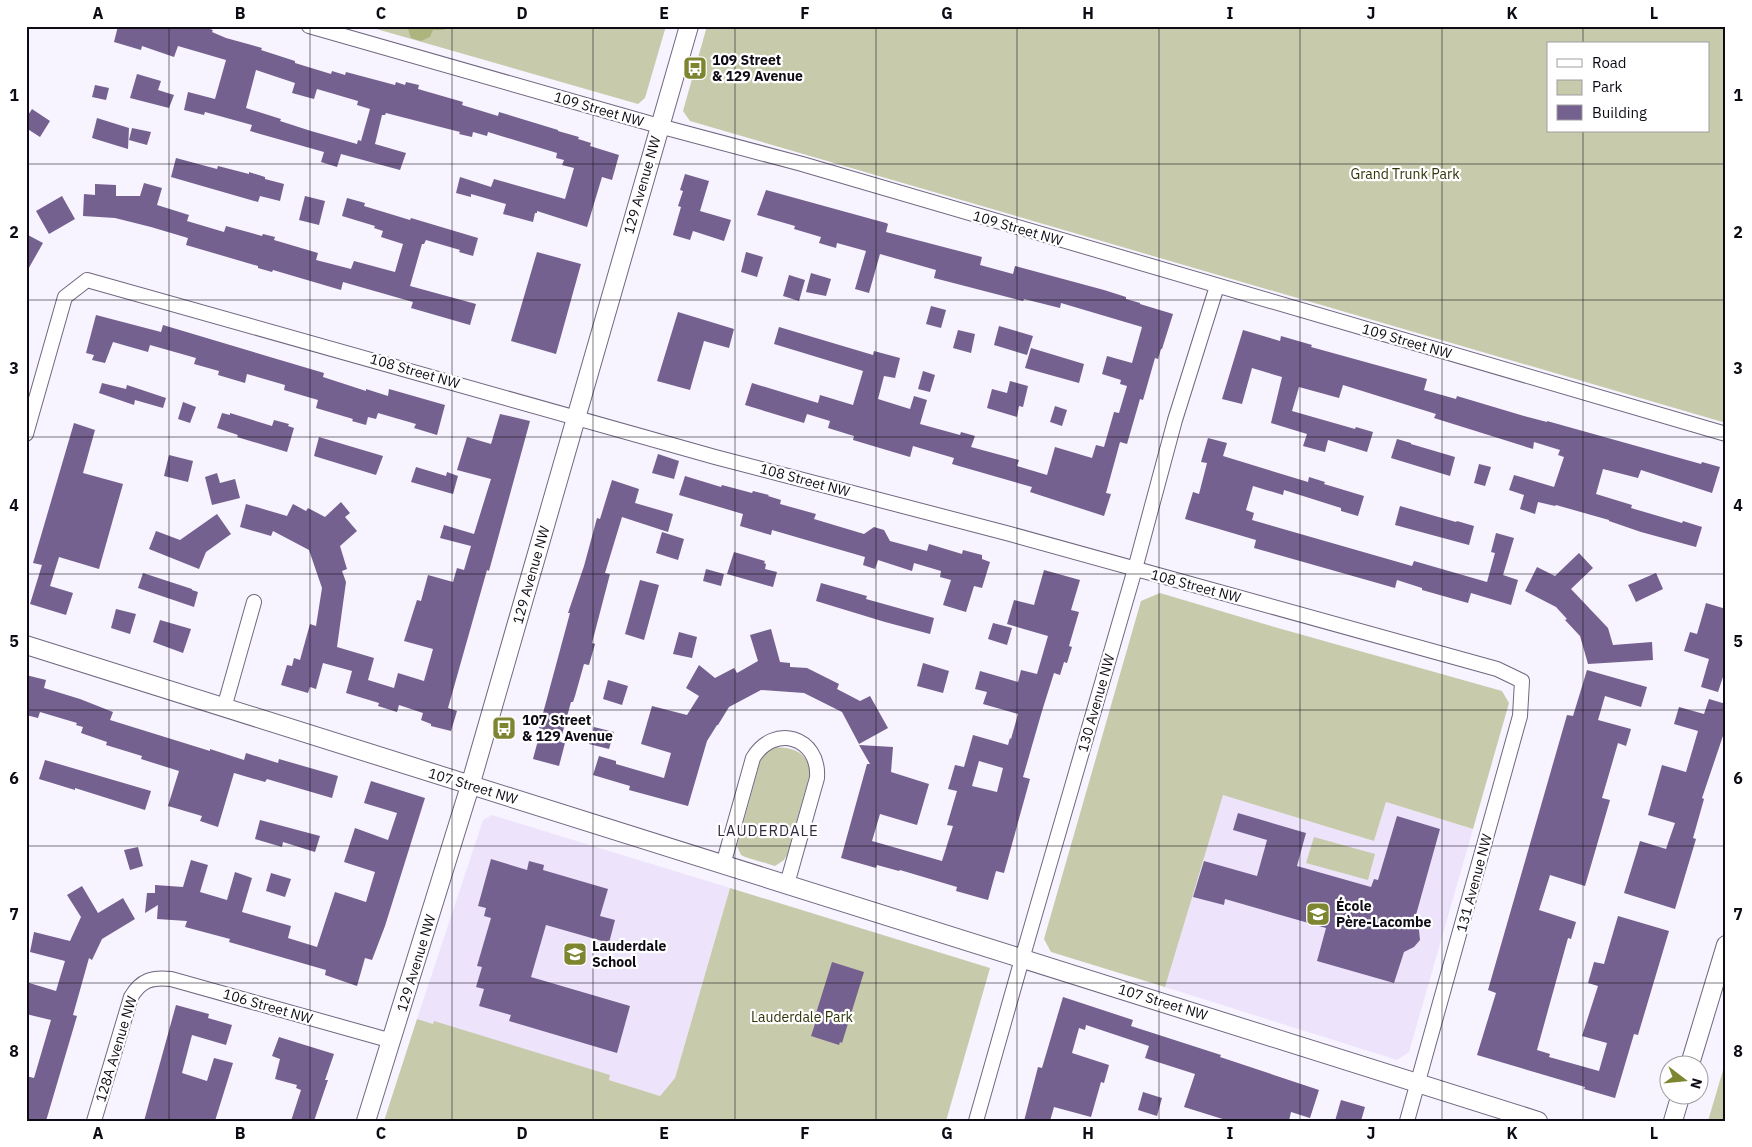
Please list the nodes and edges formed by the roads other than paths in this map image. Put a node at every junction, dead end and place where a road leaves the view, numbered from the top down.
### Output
1 (308, 26) edge
2 (689, 26) edge
3 (659, 126) junction
4 (1217, 286) junction
5 (577, 416) junction
6 (26, 434) edge
7 (1726, 434) edge
8 (1135, 569) junction
9 (254, 602) dead end
10 (26, 645) edge
11 (1522, 681) joint
12 (224, 708) junction
13 (470, 786) junction
14 (723, 864) junction
15 (787, 884) junction
16 (1726, 945) edge
17 (1022, 959) junction
18 (144, 981) joint
19 (392, 1041) junction
20 (1693, 1054) edge
21 (1419, 1084) junction
22 (1678, 1104) edge
23 (94, 1121) edge
24 (366, 1121) edge
25 (976, 1121) edge
26 (1407, 1121) edge
27 (1538, 1121) edge
28 (1673, 1121) edge

1 - 3 street, 109 Street NW
2 - 3 street, 129 Avenue NW
3 - 4 street, 109 Street NW
3 - 5 street, 129 Avenue NW
4 - 7 street, 109 Street NW
4 - 8 street, 130 Avenue NW
5 - 6 street, 108 Street NW
5 - 8 street, 108 Street NW
5 - 13 street, 129 Avenue NW
8 - 11 street, 108 Street NW
8 - 17 street, 130 Avenue NW
9 - 12 street
10 - 12 street, 107 Street NW
11 - 21 street, 131 Avenue NW
12 - 13 street, 107 Street NW
13 - 14 street, 107 Street NW
13 - 19 street, 129 Avenue NW
14 - 15 street, 107 Street NW
14 - 15 street
15 - 17 street, 107 Street NW
16 - 20 street
17 - 21 street, 107 Street NW
17 - 25 street, 130 Avenue NW
18 - 19 street, 106 Street NW
18 - 23 street, 128A Avenue NW
19 - 24 street, 129 Avenue NW
21 - 26 street, 131 Avenue NW
21 - 27 street, 107 Street NW
22 - 28 street

